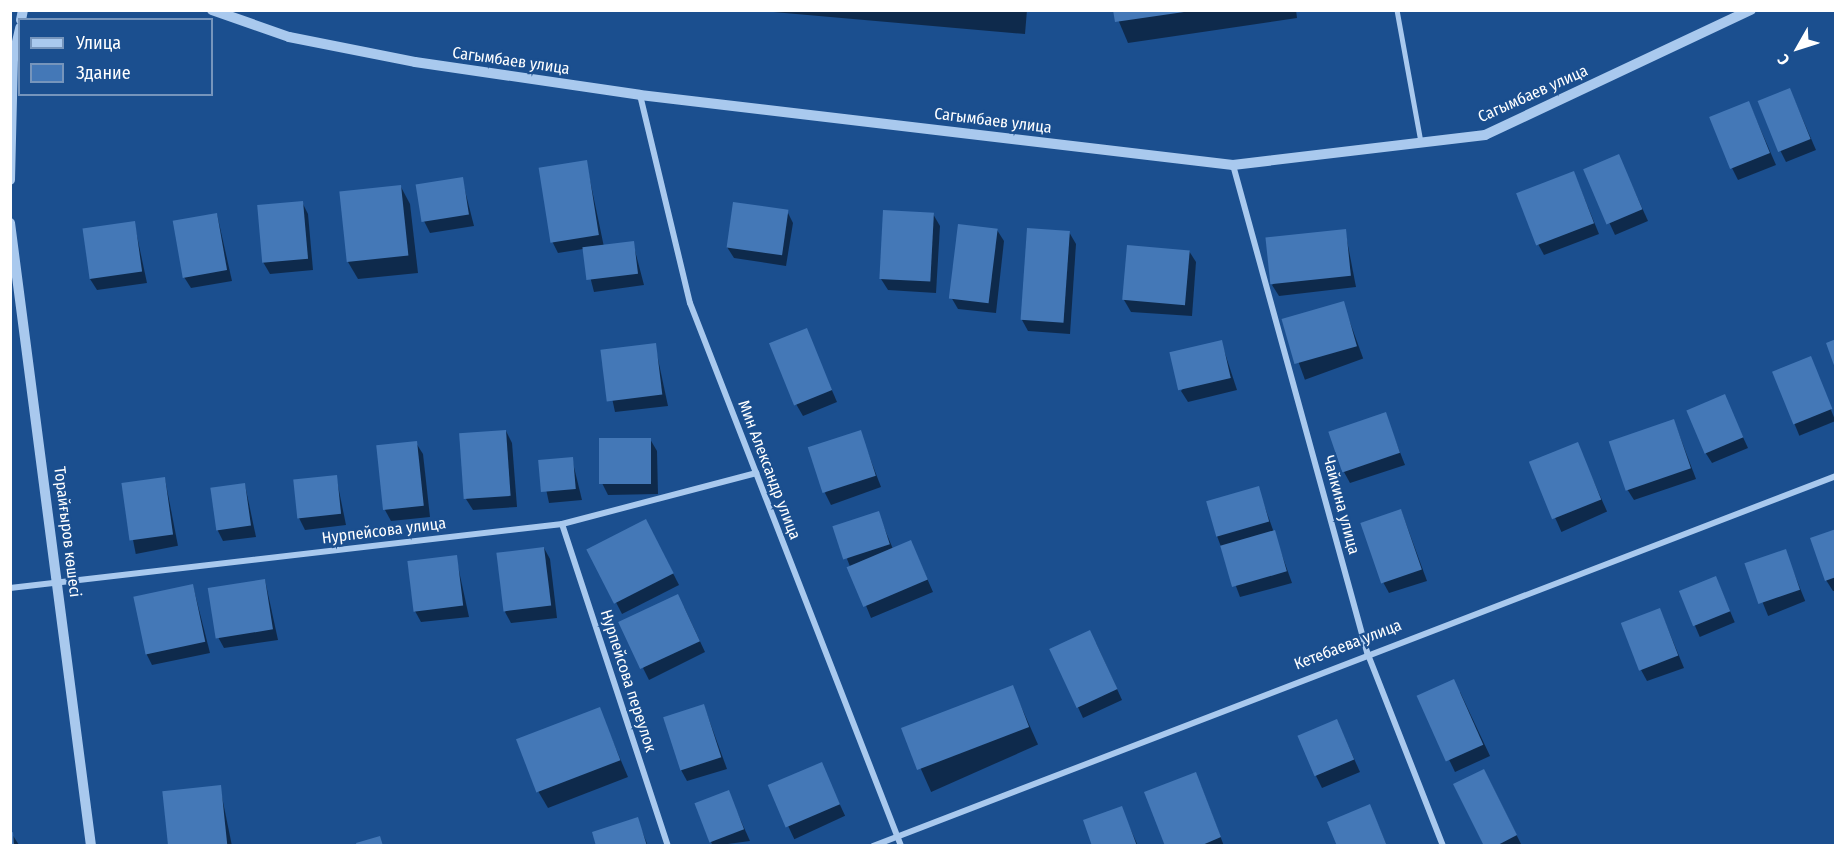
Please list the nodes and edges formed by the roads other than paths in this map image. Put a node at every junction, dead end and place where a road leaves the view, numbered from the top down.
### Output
1 (212, 10) edge
2 (1397, 10) edge
3 (1751, 10) edge
4 (18, 37) edge
5 (640, 95) junction
6 (1421, 142) junction
7 (1233, 165) junction
8 (10, 180) edge
9 (10, 223) edge
10 (756, 473) junction
11 (1836, 476) edge
12 (562, 524) junction
13 (58, 581) junction
14 (10, 588) edge
15 (1367, 652) junction
16 (898, 837) junction
17 (91, 846) edge
18 (668, 846) edge
19 (873, 846) edge
20 (901, 846) edge
21 (1443, 846) edge

1 - 5 street, Сагымбаев улица
2 - 6 lane
3 - 6 street, Сагымбаев улица
4 - 8 street
5 - 7 street, Сагымбаев улица
5 - 10 street, Мин Александр улица
6 - 7 street, Сагымбаев улица
7 - 15 street, Чайкина улица
9 - 13 street, Торайғыров көшесі
10 - 12 street, Нурпейсова улица
10 - 16 street, Мин Александр улица
11 - 15 street, Кетебаева улица
12 - 13 street, Нурпейсова улица
12 - 18 street, Нурпейсова переулок
13 - 14 street, Нурпейсова улица
13 - 17 street, Торайғыров көшесі
15 - 16 street, Кетебаева улица
15 - 21 street, Чайкина улица
16 - 19 street, Кетебаева улица
16 - 20 street, Мин Александр улица

